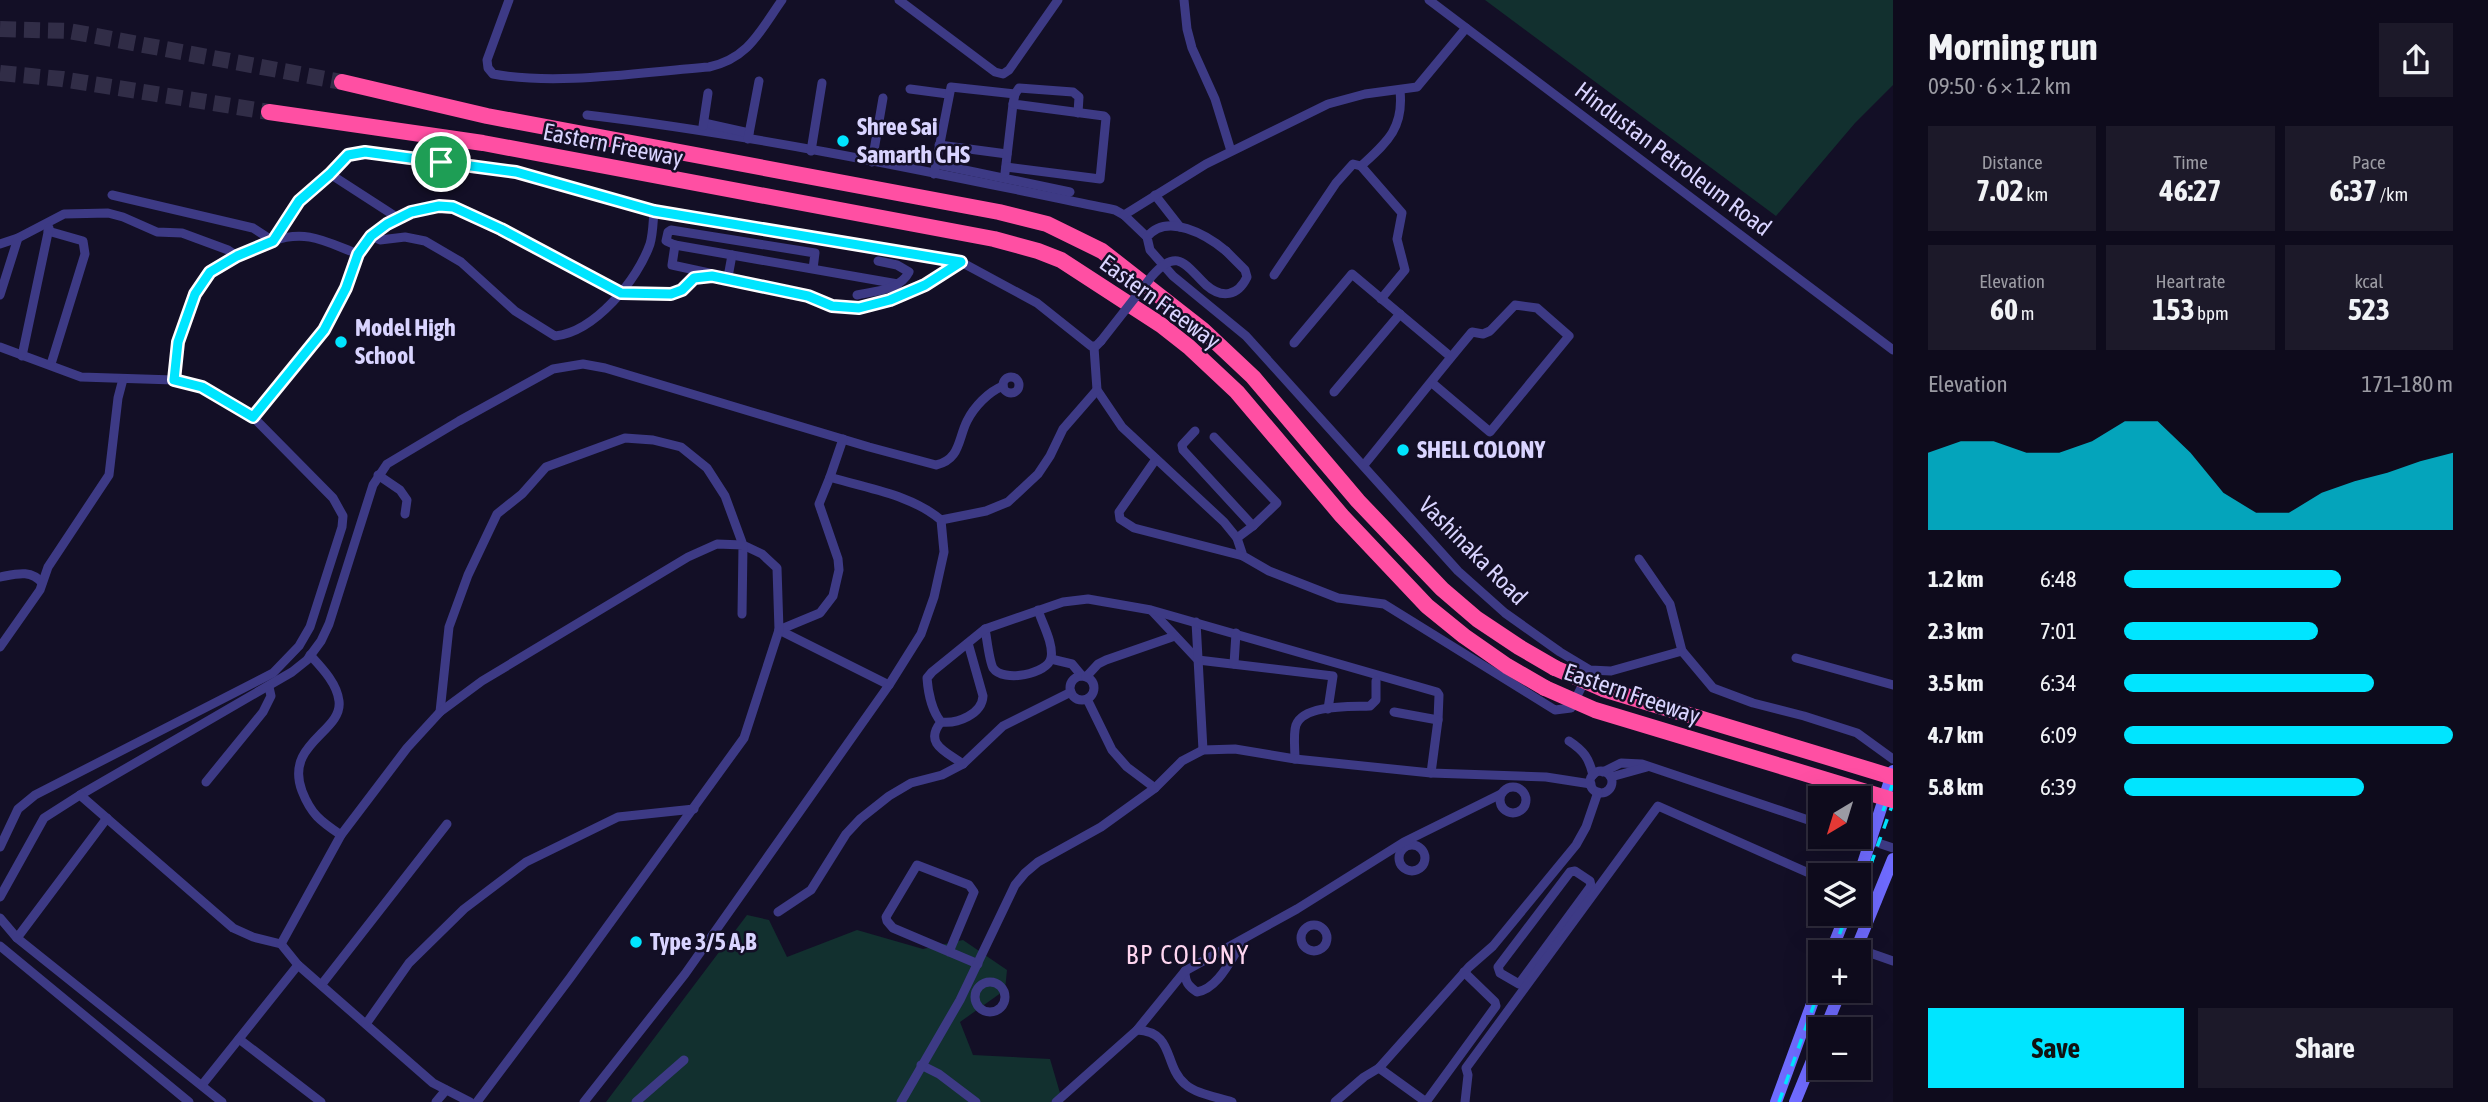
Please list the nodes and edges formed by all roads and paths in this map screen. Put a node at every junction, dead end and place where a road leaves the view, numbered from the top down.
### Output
1 (509, 0) edge
2 (782, 0) edge
3 (899, 0) edge
4 (1058, 0) edge
5 (1184, 0) edge
6 (1429, 0) edge
7 (1466, 28) junction
8 (759, 81) dead end
9 (342, 82) tunnel mouth
10 (822, 83) dead end
11 (911, 89) dead end
12 (1399, 91) junction
13 (708, 93) dead end
14 (948, 94) junction
15 (883, 98) dead end
16 (1014, 99) junction
17 (269, 112) tunnel mouth
18 (1078, 113) junction
19 (587, 116) dead end
20 (703, 127) junction
21 (748, 136) junction
22 (939, 145) junction
23 (811, 151) junction
24 (1231, 151) junction
25 (1007, 154) junction
26 (872, 162) junction
27 (1361, 166) junction
28 (1006, 167) junction
29 (935, 169) junction
30 (330, 174) junction
31 (1005, 178) junction
32 (1070, 192) dead end
33 (112, 195) dead end
34 (1155, 195) junction
35 (654, 211) junction
36 (1124, 215) junction
37 (398, 218) junction
38 (52, 219) junction
39 (718, 222) junction
40 (1180, 227) junction
41 (48, 232) junction
42 (371, 236) junction
43 (652, 236) junction
44 (717, 237) junction
45 (1147, 237) junction
46 (18, 238) junction
47 (814, 238) junction
48 (666, 240) junction
49 (273, 241) junction
50 (0, 244) edge
51 (675, 245) junction
52 (891, 251) junction
53 (811, 252) junction
54 (358, 254) junction
55 (732, 255) junction
56 (237, 256) junction
57 (878, 261) dead end
58 (961, 262) junction
59 (889, 264) junction
60 (813, 269) junction
61 (1274, 275) dead end
62 (728, 277) junction
63 (743, 279) dead end
64 (898, 284) junction
65 (621, 293) junction
66 (0, 295) edge
67 (857, 295) dead end
68 (1381, 299) junction
69 (1400, 314) junction
70 (1294, 343) dead end
71 (1097, 344) junction
72 (0, 347) edge
73 (1893, 350) edge
74 (22, 356) junction
75 (1451, 357) junction
76 (51, 364) junction
77 (123, 379) junction
78 (174, 380) junction
79 (1431, 382) junction
80 (1003, 386) dead end
81 (1097, 390) junction
82 (1334, 392) dead end
83 (253, 417) junction
84 (1195, 431) dead end
85 (1214, 437) dead end
86 (843, 439) junction
87 (1156, 459) junction
88 (1364, 465) junction
89 (378, 475) junction
90 (830, 477) junction
91 (405, 513) dead end
92 (942, 520) junction
93 (1253, 526) junction
94 (1237, 538) junction
95 (743, 545) junction
96 (1243, 556) junction
97 (1639, 559) dead end
98 (0, 577) edge
99 (42, 583) junction
100 (1038, 610) junction
101 (1151, 610) junction
102 (742, 614) dead end
103 (1196, 622) junction
104 (985, 629) junction
105 (779, 630) junction
106 (1236, 633) junction
107 (1175, 636) junction
108 (968, 643) junction
109 (0, 647) edge
110 (1682, 651) junction
111 (310, 655) junction
112 (1796, 658) dead end
113 (1051, 659) junction
114 (1198, 660) junction
115 (1335, 661) junction
116 (1234, 664) junction
117 (1590, 670) junction
118 (1333, 676) junction
119 (1084, 677) junction
120 (1376, 681) dead end
121 (889, 685) junction
122 (1893, 685) edge
123 (269, 687) junction
124 (1071, 692) junction
125 (1087, 699) junction
126 (1328, 709) junction
127 (440, 712) junction
128 (1394, 712) dead end
129 (1438, 720) junction
130 (941, 722) junction
131 (1569, 741) dead end
132 (1203, 750) junction
133 (1295, 759) junction
134 (1893, 759) edge
135 (963, 764) junction
136 (1893, 771) edge
137 (1431, 773) junction
138 (1546, 777) junction
139 (1599, 777) junction
140 (1893, 777) edge
141 (206, 782) dead end
142 (1516, 787) junction
143 (1155, 788) junction
144 (1598, 792) junction
145 (1501, 794) junction
146 (80, 795) junction
147 (1893, 800) edge
148 (694, 809) junction
149 (107, 818) junction
150 (1808, 820) edge
151 (447, 824) dead end
152 (341, 835) junction
153 (1872, 841) junction
154 (0, 847) edge
155 (1893, 848) edge
156 (1893, 859) edge
157 (1864, 863) edge
158 (1808, 873) edge
159 (1871, 878) edge
160 (1885, 880) junction
161 (0, 897) edge
162 (1871, 900) edge
163 (1877, 902) junction
164 (1297, 909) junction
165 (1524, 910) junction
166 (778, 912) dead end
167 (0, 918) edge
168 (1536, 918) junction
169 (1308, 926) dead end
170 (1503, 935) junction
171 (17, 938) junction
172 (1244, 939) junction
173 (1860, 940) edge
174 (281, 944) junction
175 (1516, 945) junction
176 (0, 946) edge
177 (949, 952) junction
178 (1871, 954) edge
179 (1893, 961) edge
180 (298, 965) junction
181 (976, 968) junction
182 (1185, 971) junction
183 (1464, 972) junction
184 (990, 982) junction
185 (321, 984) junction
186 (960, 1000) junction
187 (977, 1002) junction
188 (1813, 1003) edge
189 (1827, 1003) edge
190 (1836, 1005) joint
191 (1830, 1017) edge
192 (366, 1024) junction
193 (1137, 1030) junction
194 (239, 1039) junction
195 (684, 1060) dead end
196 (921, 1065) junction
197 (1379, 1068) junction
198 (1808, 1069) edge
199 (1785, 1079) junction
200 (202, 1085) junction
201 (1801, 1085) junction
202 (446, 1090) junction
203 (189, 1102) edge
204 (222, 1102) edge
205 (321, 1102) edge
206 (436, 1102) edge
207 (470, 1102) edge
208 (477, 1102) edge
209 (584, 1102) edge
210 (636, 1102) edge
211 (901, 1102) edge
212 (976, 1102) edge
213 (1056, 1102) edge
214 (1232, 1102) edge
215 (1335, 1102) edge
216 (1426, 1102) edge
217 (1465, 1102) edge
218 (1776, 1102) edge
219 (1795, 1102) edge

1 - 2 street
3 - 4 street
5 - 24 street
6 - 7 street, Hindustan Petroleum Road
7 - 12 street
7 - 73 street, Hindustan Petroleum Road
8 - 21 street
9 - 140 highway, Eastern Freeway, bridge
10 - 23 street
11 - 14 street
12 - 24 street
12 - 27 street
13 - 20 street
14 - 16 street
14 - 22 street
15 - 26 street
16 - 18 street
16 - 18 street
16 - 25 street
17 - 147 highway, Eastern Freeway, bridge
18 - 28 street
19 - 20 street
20 - 21 street
21 - 23 street
22 - 25 street
22 - 29 street
23 - 26 street
24 - 34 street
25 - 28 street
26 - 29 street
27 - 61 street
27 - 68 street
28 - 31 street
29 - 31 street
29 - 36 street
30 - 35 street
30 - 37 street
30 - 49 street
31 - 32 street
33 - 49 street
34 - 36 street
34 - 40 street
35 - 39 street
35 - 43 street
36 - 45 street, Vashinaka Road
37 - 42 street
37 - 65 street
38 - 41 street
38 - 46 street
38 - 56 street
39 - 44 street
39 - 47 street
40 - 45 street
40 - 71 street, bridge
41 - 74 street
41 - 76 street
42 - 54 street
42 - 65 street
43 - 48 street
43 - 65 street
44 - 48 street
44 - 53 street
45 - 88 street, Vashinaka Road
46 - 50 street
46 - 66 street
47 - 52 street
47 - 53 street
48 - 51 street
49 - 54 street
49 - 56 street
51 - 55 street
51 - 62 street
52 - 58 street
52 - 59 street
53 - 60 street
54 - 83 street
55 - 60 street
55 - 62 street
56 - 78 street
57 - 59 street
58 - 65 street
58 - 71 street
59 - 64 street
60 - 64 street
62 - 63 street
64 - 67 street
68 - 69 street
68 - 70 street
69 - 75 street
69 - 82 street
71 - 81 street
72 - 74 street
74 - 76 street
75 - 79 street
75 - 79 street
76 - 77 street
77 - 78 street
77 - 99 street
78 - 83 street
79 - 88 street
80 - 86 street
81 - 87 street
81 - 92 street
83 - 154 street
84 - 93 street
85 - 93 street
86 - 89 street
86 - 90 street
87 - 94 street
87 - 96 street
88 - 117 street, Vashinaka Road
89 - 91 street
89 - 111 street
90 - 92 street
90 - 105 street
92 - 121 street
93 - 94 street
94 - 96 street
95 - 102 street
95 - 105 street
95 - 127 street
95 - 127 street
96 - 117 street
97 - 110 street
98 - 99 street
99 - 109 street
100 - 101 street
100 - 104 street
100 - 113 street
101 - 103 street
101 - 107 street
103 - 106 street
103 - 114 street
104 - 108 street
104 - 113 street
105 - 121 street
105 - 148 street
106 - 115 street
106 - 116 street
107 - 114 street
107 - 119 street
108 - 130 street
108 - 130 street
110 - 117 street
110 - 134 street
111 - 123 street
111 - 152 street
112 - 122 street
113 - 119 street
114 - 116 street
114 - 132 street
115 - 118 street
115 - 129 street
116 - 118 street
118 - 126 street
119 - 124 street
119 - 125 street
120 - 126 street
121 - 209 street
123 - 141 street
123 - 146 street
124 - 125 street
124 - 135 street
125 - 143 street
126 - 133 street
127 - 152 street
128 - 129 street
129 - 137 street
130 - 135 street
131 - 139 street
132 - 133 street
132 - 143 street
133 - 137 street
135 - 166 street
136 - 153 main road
137 - 138 street
138 - 139 street
138 - 142 street
139 - 144 street
139 - 144 street
139 - 150 street
142 - 145 street
142 - 145 street
143 - 181 street
144 - 165 street
145 - 164 street
146 - 149 street
146 - 161 street
148 - 192 street
148 - 208 street
149 - 171 street
149 - 174 street
151 - 185 street
152 - 174 street
153 - 155 street
153 - 157 main road
156 - 160 main road
158 - 217 street
159 - 160 main road
160 - 163 main road
162 - 163 street
163 - 173 main road
164 - 169 street
164 - 172 street
165 - 168 street
165 - 170 street
167 - 171 street
168 - 175 street
168 - 175 street
170 - 175 street
170 - 183 street
171 - 200 street
172 - 182 street
172 - 182 street
174 - 180 street
176 - 203 street
177 - 177 street
177 - 181 street
178 - 179 street
180 - 185 street
180 - 194 street
181 - 184 street
181 - 186 street
182 - 193 street
183 - 197 street
183 - 216 street
184 - 187 street
184 - 187 street
185 - 192 street
186 - 187 street
186 - 196 street
188 - 199 main road
189 - 190 main road
190 - 191 main road
192 - 202 street
193 - 213 street
193 - 214 street
194 - 200 street
194 - 205 street
195 - 210 street
196 - 211 street
196 - 212 street
197 - 215 street
197 - 216 street
198 - 201 main road
199 - 201 main road
199 - 218 main road
200 - 204 street
201 - 219 main road
202 - 206 street
202 - 207 street

